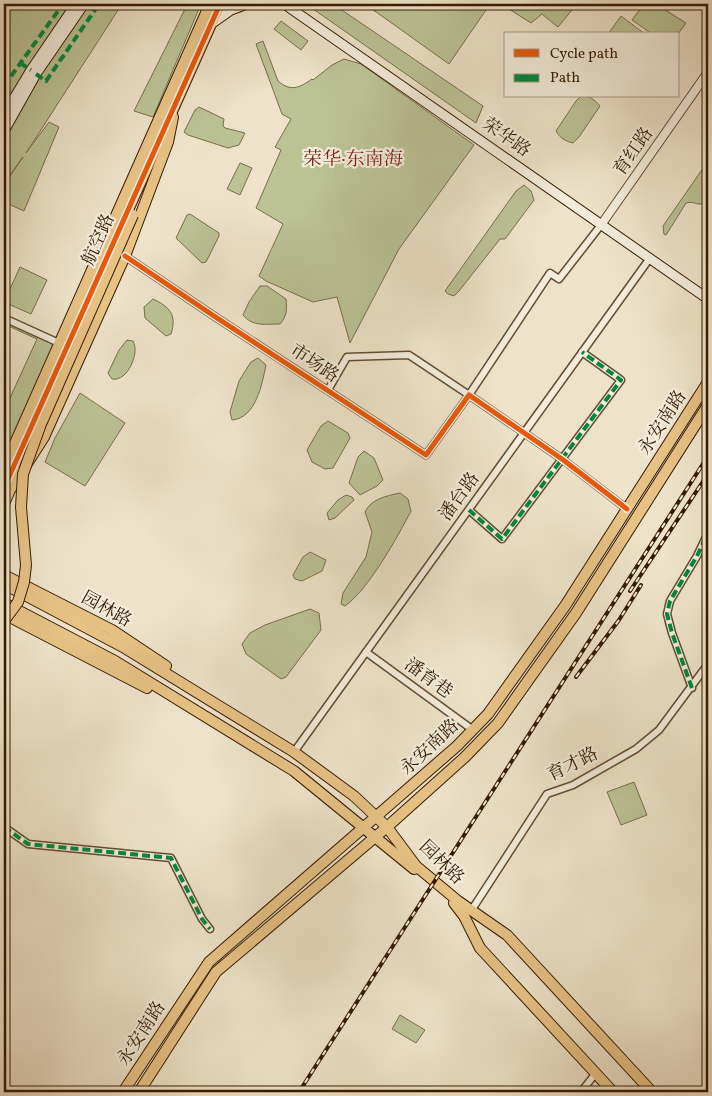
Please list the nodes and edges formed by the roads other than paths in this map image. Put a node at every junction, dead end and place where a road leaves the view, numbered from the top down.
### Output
1 (76, 4) edge
2 (84, 4) edge
3 (210, 4) edge
4 (220, 4) edge
5 (247, 4) edge
6 (279, 4) edge
7 (284, 4) edge
8 (211, 24) junction
9 (708, 72) edge
10 (177, 98) junction
11 (4, 115) edge
12 (4, 131) edge
13 (148, 162) junction
14 (602, 224) junction
15 (125, 256) junction
16 (650, 258) junction
17 (708, 299) edge
18 (4, 318) edge
19 (59, 344) junction
20 (582, 352) junction
21 (708, 382) edge
22 (328, 390) junction
23 (469, 395) junction
24 (708, 405) edge
25 (524, 433) junction
26 (562, 459) junction
27 (4, 468) edge
28 (4, 488) edge
29 (4, 504) edge
30 (627, 509) junction
31 (469, 510) junction
32 (708, 533) edge
33 (4, 575) edge
34 (4, 584) edge
35 (4, 603) edge
36 (4, 614) edge
37 (4, 621) edge
38 (366, 652) junction
39 (708, 664) edge
40 (184, 685) junction
41 (692, 688) junction
42 (174, 698) junction
43 (473, 730) junction
44 (294, 752) junction
45 (376, 817) junction
46 (4, 827) edge
47 (364, 827) junction
48 (386, 827) junction
49 (374, 837) junction
50 (471, 911) junction
51 (210, 929) dead end
52 (596, 1073) junction
53 (123, 1092) edge
54 (139, 1092) edge
55 (581, 1092) edge
56 (613, 1092) edge
57 (652, 1092) edge

1 - 11 main road
2 - 12 main road
3 - 19 main road, 航空路
4 - 8 main road, 航空路
5 - 8 main road
6 - 7 main road, 荣华路
7 - 14 main road, 荣华路
8 - 10 main road, 航空路
9 - 14 street, 育红路
10 - 13 main road, 航空路
10 - 15 main road
13 - 28 main road, 航空路
13 - 37 main road, bridge
14 - 16 main road, 荣华路
14 - 23 street
15 - 22 street, 市场路
15 - 29 main road
16 - 17 main road, 荣华路
16 - 20 street, 潘台路
18 - 19 street
19 - 27 main road, 航空路
20 - 25 street, 潘台路
20 - 26 street
21 - 30 main road, 永安南路
22 - 23 street
22 - 23 street, 市场路
23 - 25 street
24 - 48 main road, 永安南路
25 - 26 street
25 - 31 street, 潘台路
26 - 30 street
26 - 31 street
30 - 43 main road, 永安南路
31 - 38 street, 潘台路
32 - 41 street
33 - 40 main road, 园林路
34 - 40 main road, 园林路
35 - 42 main road, 园林路
36 - 42 main road, 园林路
38 - 43 street, 潘育巷
38 - 44 street, 潘台路
39 - 41 street, 育才路
40 - 44 main road, 园林路
41 - 50 street, 育才路
42 - 47 main road, 园林路
43 - 45 main road, 永安南路
44 - 45 main road, 园林路
45 - 47 main road, 永安南路
45 - 48 main road, 园林路
46 - 51 street
47 - 49 main road, 园林路
47 - 53 main road, 永安南路
48 - 49 main road, 永安南路
48 - 50 main road, 园林路
49 - 52 main road, 园林路
49 - 54 main road, 永安南路
50 - 57 main road, 园林路
52 - 55 street
52 - 56 main road, 园林路

